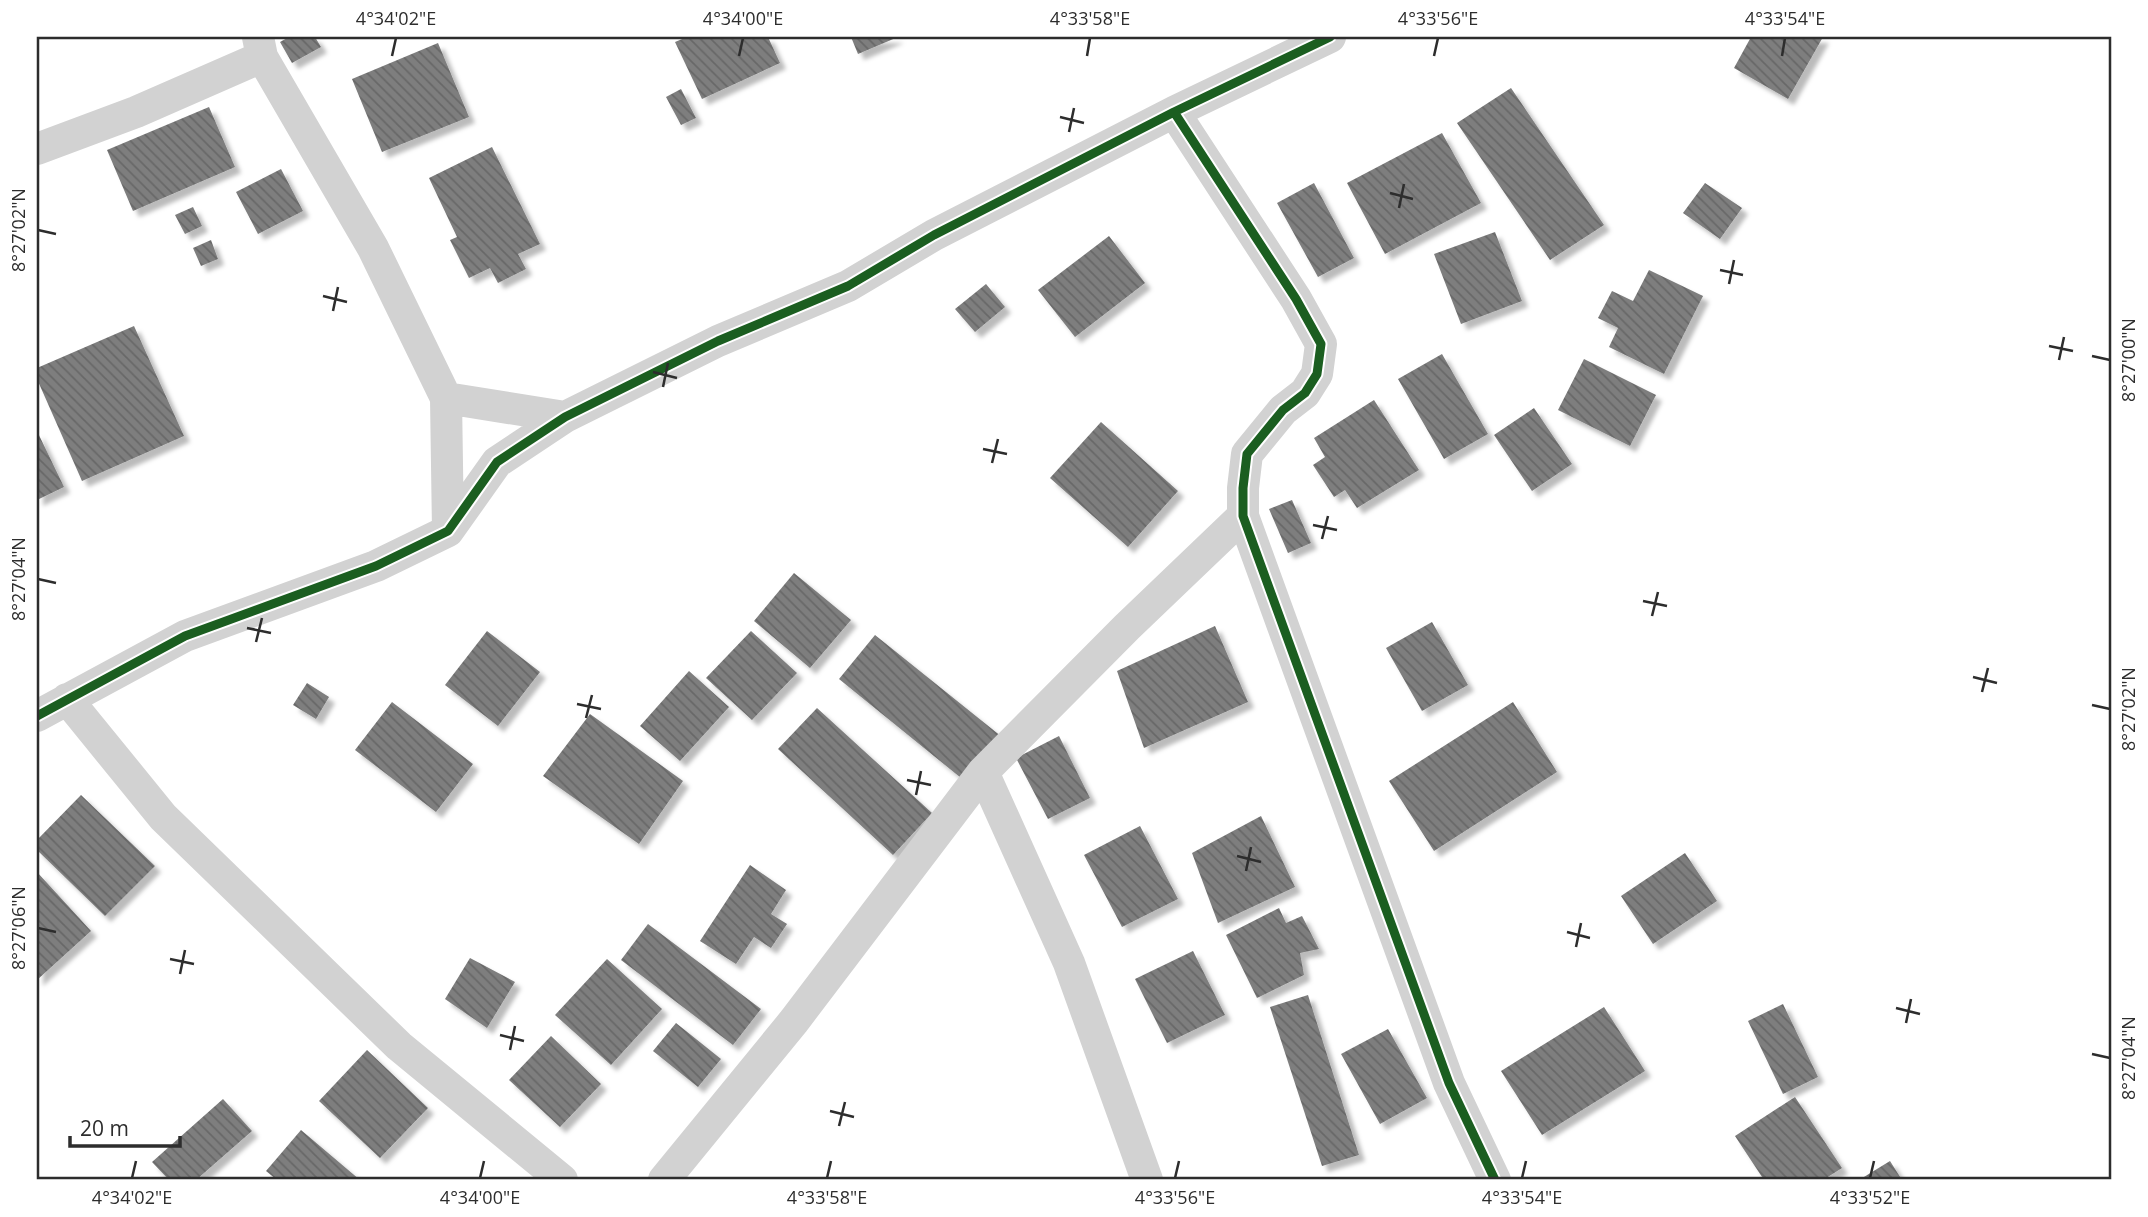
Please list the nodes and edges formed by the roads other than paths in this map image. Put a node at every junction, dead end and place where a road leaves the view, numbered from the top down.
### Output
1 (1330, 37) edge
2 (260, 47) edge
3 (1174, 112) junction
4 (37, 149) edge
5 (446, 398) junction
6 (565, 417) junction
7 (1243, 516) junction
8 (448, 531) junction
9 (67, 699) junction
10 (37, 716) edge
11 (983, 772) junction
12 (562, 1180) edge
13 (664, 1180) edge
14 (1147, 1180) edge
15 (1494, 1180) edge

1 - 3 street
2 - 4 street
2 - 5 street
3 - 6 street
3 - 7 street
5 - 6 street
5 - 8 street
6 - 8 street
7 - 11 street
7 - 15 street
8 - 9 street
9 - 10 street
9 - 12 street
11 - 13 street
11 - 14 street

